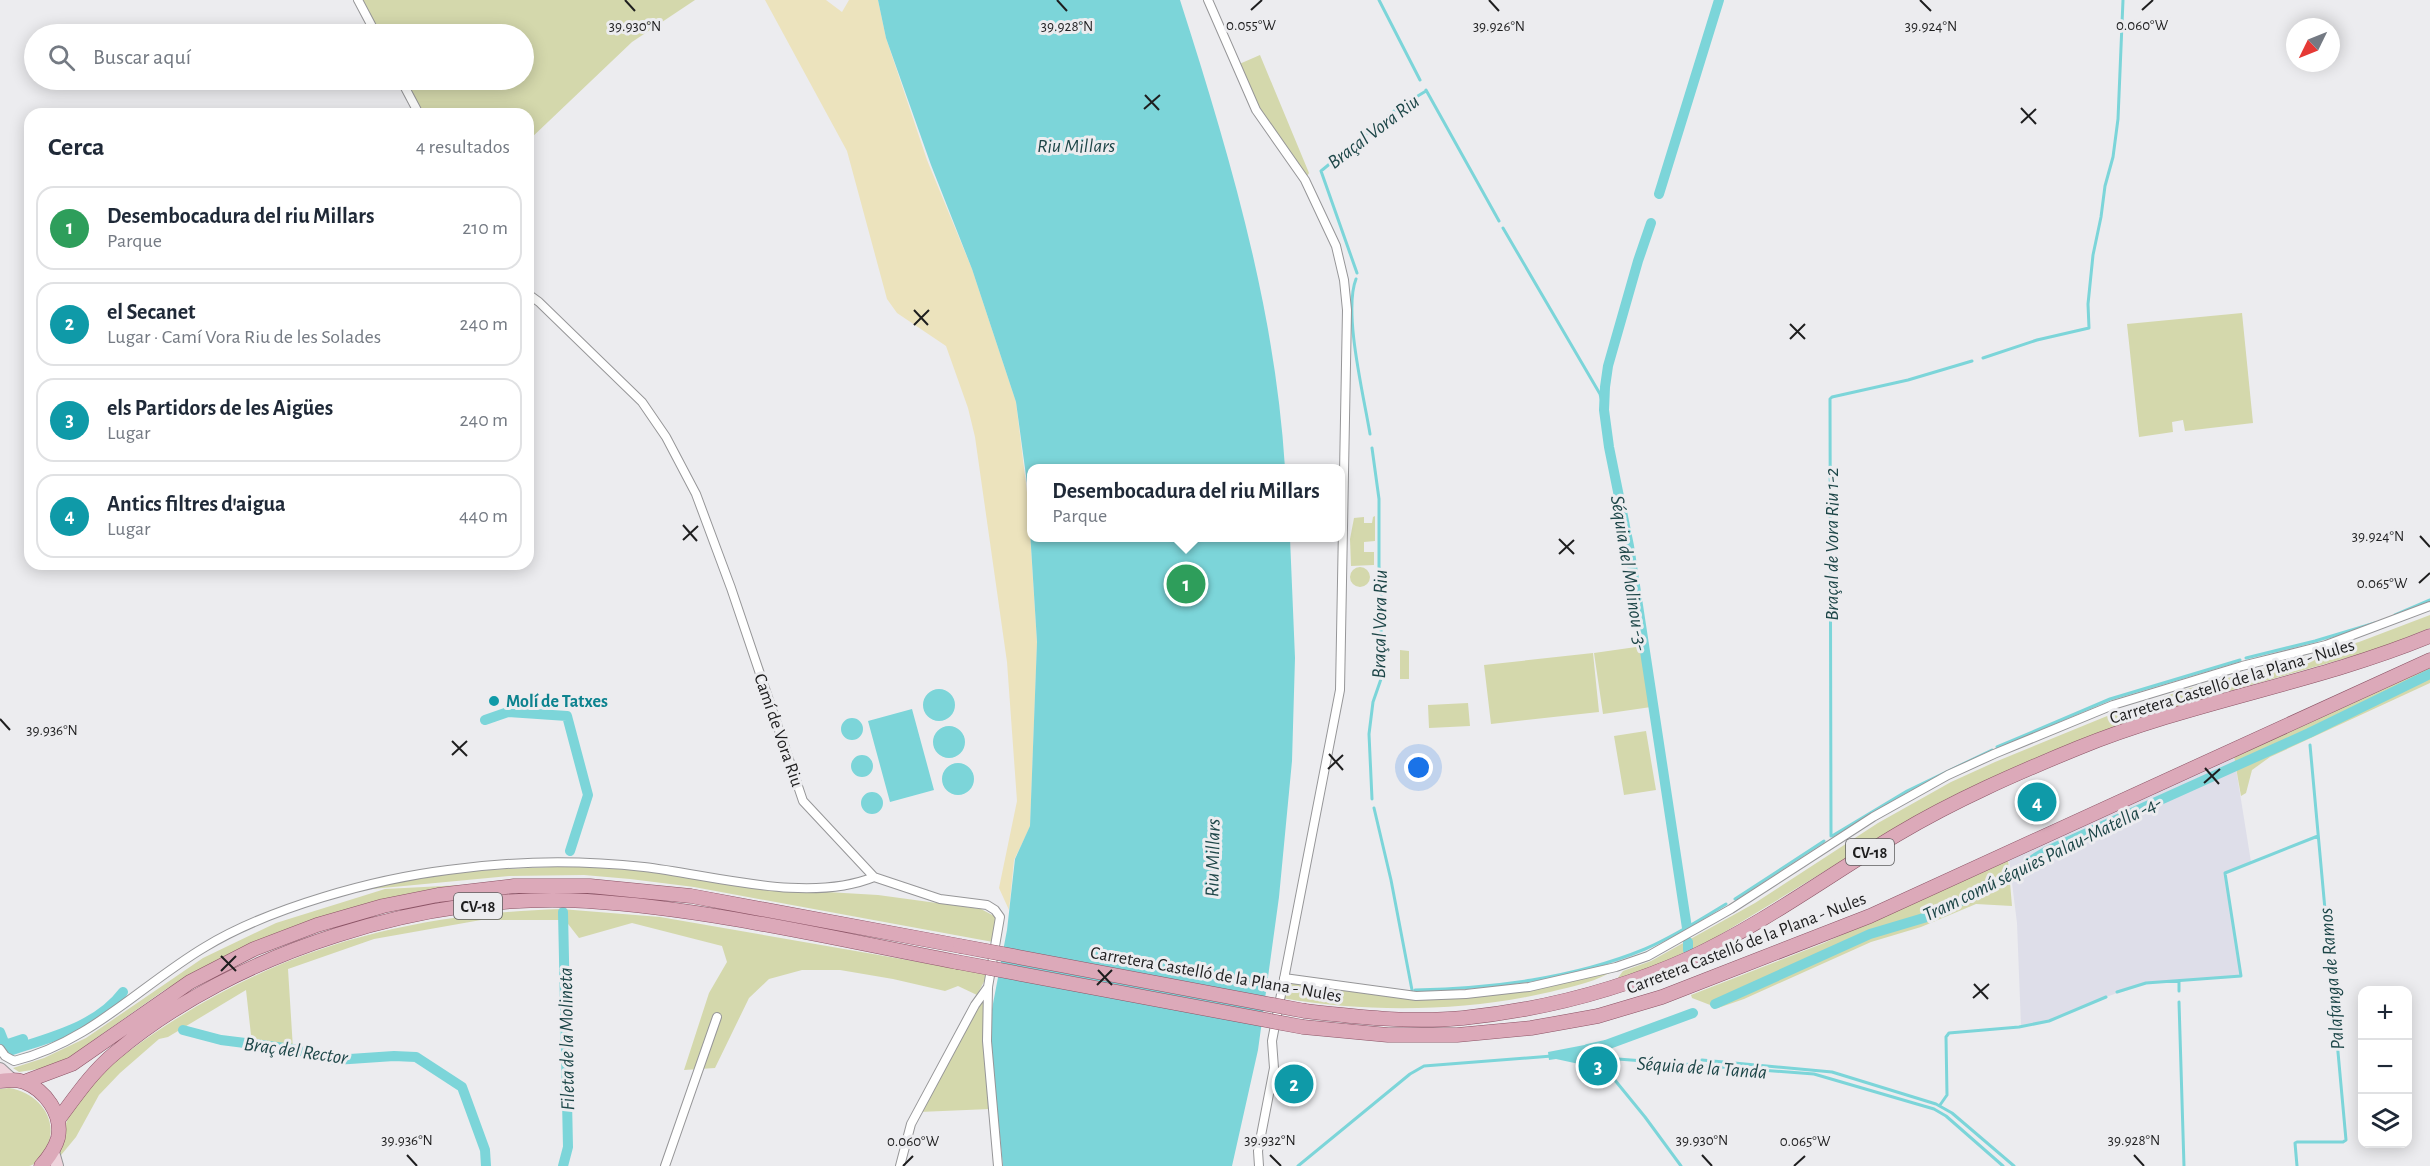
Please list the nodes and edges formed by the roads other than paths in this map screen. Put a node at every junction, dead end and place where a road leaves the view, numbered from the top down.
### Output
1 (358, 0) edge
2 (1208, 0) edge
3 (371, 24) edge
4 (406, 90) edge
5 (416, 108) edge
6 (534, 298) edge
7 (1344, 464) edge
8 (1343, 542) edge
9 (2430, 606) edge
10 (2430, 636) edge
11 (2430, 660) edge
12 (874, 877) junction
13 (1284, 978) junction
14 (988, 987) junction
15 (717, 1017) dead end
16 (0, 1049) edge
17 (0, 1069) edge
18 (12, 1081) edge
19 (58, 1120) junction
20 (55, 1159) edge
21 (41, 1166) edge
22 (665, 1166) edge
23 (900, 1166) edge
24 (998, 1166) edge
25 (1258, 1166) edge

1 - 3 street
2 - 7 street
4 - 5 street
6 - 12 street, Camí de Vora Riu
8 - 13 street
9 - 13 street
10 - 18 main road, Carretera Castelló de la Plana - Nules / CV-18, bridge
11 - 19 main road, Carretera Castelló de la Plana - Nules / CV-18, bridge
12 - 14 street, Camí de Vora Riu
12 - 16 street
13 - 25 street
14 - 23 street, Camí de Vora Riu
14 - 24 street
15 - 22 street
17 - 18 street
18 - 19 main road
19 - 20 main road, CV-18
20 - 21 main road, CV-18

